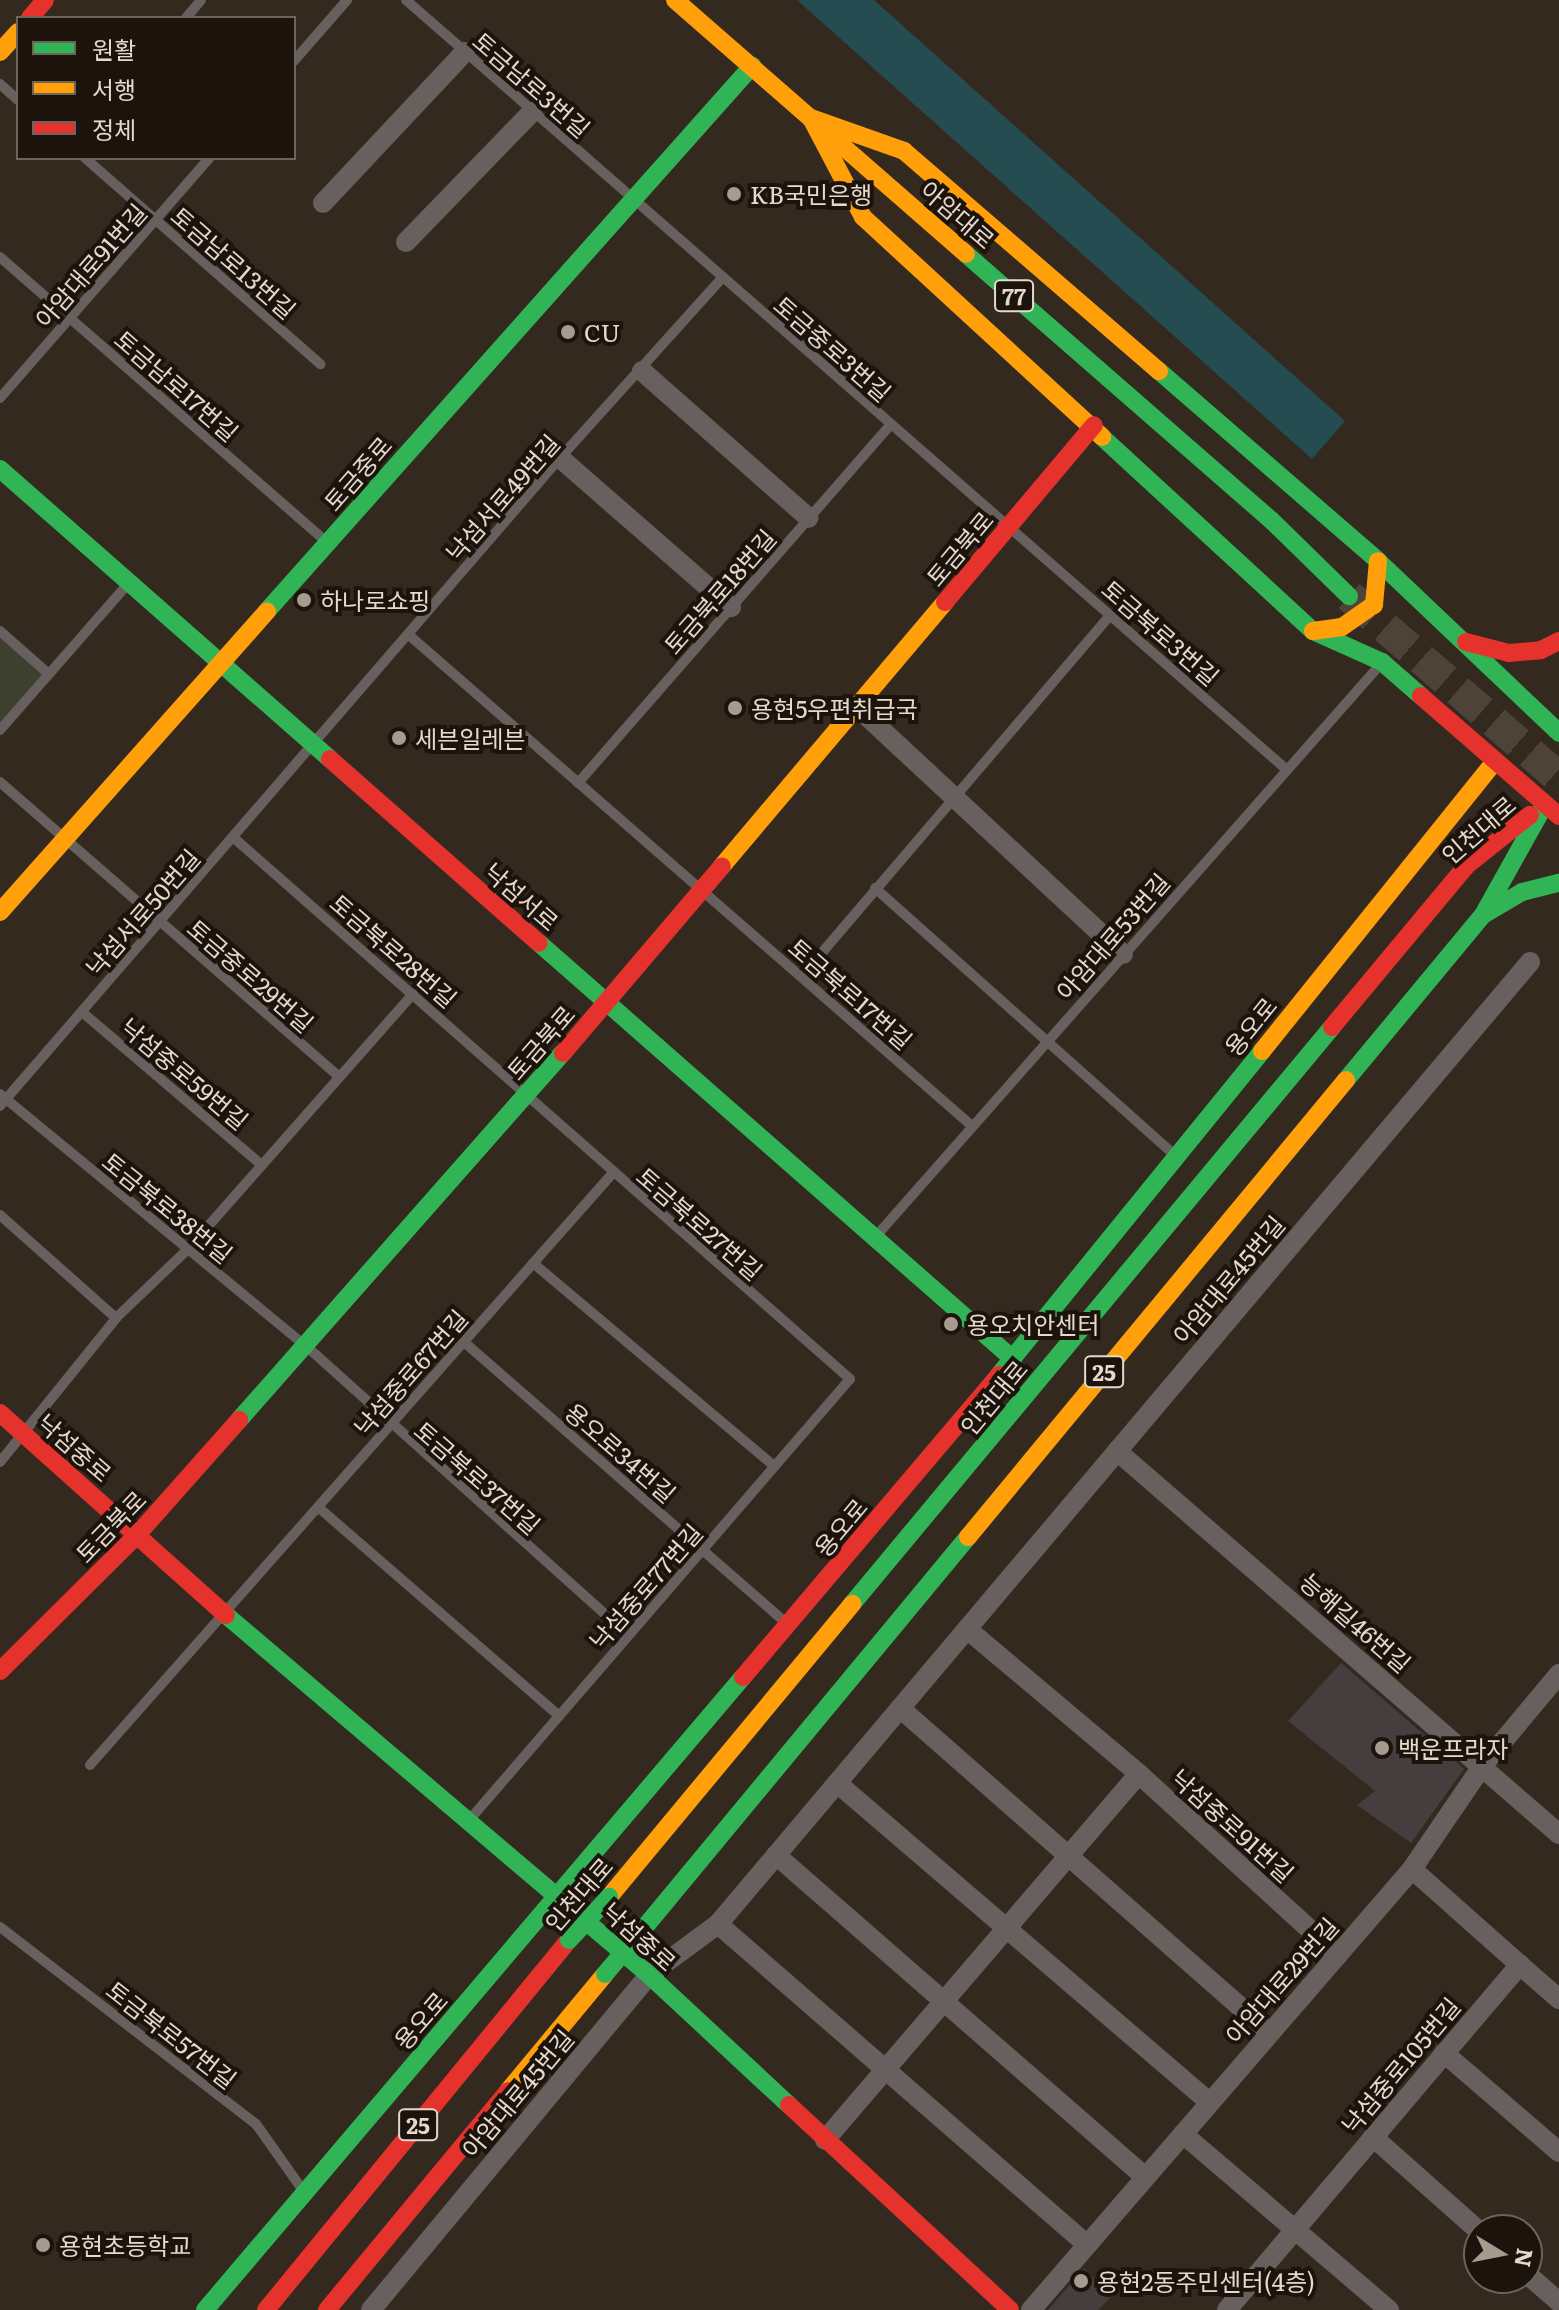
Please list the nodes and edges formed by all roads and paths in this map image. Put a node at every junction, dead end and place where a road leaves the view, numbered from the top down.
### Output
1 (45, 0) edge
2 (201, 0) edge
3 (347, 0) edge
4 (406, 0) edge
5 (675, 0) edge
6 (32, 16) edge
7 (188, 16) edge
8 (16, 34) edge
9 (0, 52) edge
10 (465, 52) junction
11 (296, 59) edge
12 (752, 66) junction
13 (0, 84) edge
14 (16, 98) edge
15 (532, 112) junction
16 (811, 118) junction
17 (87, 160) edge
18 (207, 160) edge
19 (632, 198) junction
20 (323, 203) dead end
21 (156, 220) junction
22 (406, 242) dead end
23 (0, 257) edge
24 (722, 278) junction
25 (70, 318) junction
26 (320, 364) dead end
27 (642, 371) junction
28 (0, 398) edge
29 (890, 425) junction
30 (1094, 425) junction
31 (560, 458) junction
32 (0, 469) edge
33 (809, 518) junction
34 (1009, 526) junction
35 (328, 542) junction
36 (1378, 561) junction
37 (130, 581) junction
38 (1349, 596) tunnel mouth
39 (731, 607) junction
40 (1110, 615) junction
41 (0, 631) edge
42 (1313, 631) junction
43 (410, 636) junction
44 (1464, 641) junction
45 (1559, 641) edge
46 (223, 661) junction
47 (1382, 662) junction
48 (49, 674) junction
49 (857, 707) junction
50 (0, 730) edge
51 (1559, 733) edge
52 (315, 745) junction
53 (1495, 761) junction
54 (1286, 769) junction
55 (0, 782) edge
56 (578, 783) junction
57 (1559, 790) edge
58 (953, 797) junction
59 (1552, 810) edge
60 (234, 838) junction
61 (65, 839) junction
62 (1559, 883) edge
63 (875, 888) junction
64 (703, 889) junction
65 (0, 912) edge
66 (1483, 915) junction
67 (159, 923) junction
68 (1123, 954) junction
69 (1530, 962) dead end
70 (802, 976) junction
71 (413, 994) junction
72 (607, 1003) junction
73 (82, 1012) junction
74 (1048, 1040) junction
75 (339, 1077) junction
76 (527, 1094) junction
77 (2, 1100) edge
78 (972, 1126) junction
79 (1176, 1156) junction
80 (262, 1165) junction
81 (612, 1174) junction
82 (0, 1215) edge
83 (874, 1239) junction
84 (188, 1249) junction
85 (533, 1263) junction
86 (116, 1318) junction
87 (464, 1342) junction
88 (305, 1345) junction
89 (1013, 1359) junction
90 (850, 1379) joint
91 (0, 1413) edge
92 (390, 1426) junction
93 (24, 1435) junction
94 (1117, 1451) junction
95 (0, 1462) edge
96 (774, 1466) junction
97 (318, 1507) junction
98 (137, 1535) junction
99 (703, 1549) junction
100 (224, 1613) junction
101 (788, 1625) junction
102 (967, 1629) junction
103 (628, 1635) junction
104 (0, 1671) edge
105 (1559, 1674) edge
106 (900, 1708) junction
107 (559, 1716) junction
108 (90, 1765) dead end
109 (1483, 1765) junction
110 (1139, 1774) junction
111 (837, 1783) junction
112 (470, 1819) junction
113 (1559, 1834) edge
114 (776, 1855) junction
115 (1068, 1856) junction
116 (1412, 1869) junction
117 (560, 1897) junction
118 (718, 1924) junction
119 (0, 1927) edge
120 (1007, 1927) junction
121 (1338, 1955) junction
122 (1520, 1965) junction
123 (649, 1975) junction
124 (1559, 1999) edge
125 (945, 2000) junction
126 (1270, 2033) junction
127 (1444, 2053) junction
128 (885, 2070) junction
129 (1210, 2103) junction
130 (1183, 2134) junction
131 (1373, 2137) junction
132 (825, 2140) junction
133 (1559, 2152) edge
134 (1145, 2177) junction
135 (303, 2190) junction
136 (1463, 2217) edge
137 (1295, 2229) junction
138 (1087, 2245) junction
139 (1543, 2288) edge
140 (1559, 2302) edge
141 (205, 2310) edge
142 (266, 2310) edge
143 (327, 2310) edge
144 (371, 2310) edge
145 (1010, 2310) edge
146 (1031, 2310) edge
147 (1227, 2310) edge
148 (1389, 2310) edge

1 - 6 main road
2 - 7 lane
3 - 11 lane
4 - 10 lane, 토금남로3번길
5 - 12 main road, 아암대로 / 77
8 - 9 main road
10 - 15 lane, 토금남로3번길
10 - 20 street
12 - 16 main road, 아암대로 / 77
12 - 19 main road, 토금중로
13 - 14 lane
15 - 19 lane, 토금남로3번길
15 - 22 street
16 - 30 main road
16 - 36 main road
16 - 38 main road, 아암대로 / 77
17 - 21 lane, 토금남로13번길
18 - 21 lane, 아암대로91번길
19 - 24 lane, 토금중로3번길
19 - 35 main road, 토금중로
21 - 25 lane, 아암대로91번길
21 - 26 lane, 토금남로13번길
23 - 25 lane, 토금남로17번길
24 - 27 lane, 낙섬서로49번길
24 - 29 lane, 토금중로3번길
25 - 28 lane, 아암대로91번길
25 - 35 lane, 토금남로17번길
27 - 31 lane, 낙섬서로49번길
27 - 33 street
29 - 33 lane, 토금북로18번길
29 - 34 lane, 토금중로3번길
30 - 34 main road, 토금북로
30 - 42 main road
31 - 39 street
31 - 43 lane, 낙섬서로49번길
32 - 37 main road, 낙섬서로
33 - 39 lane, 토금북로18번길
34 - 40 lane, 토금북로3번길
34 - 49 main road, 토금북로
35 - 46 main road, 토금중로
36 - 42 main road
36 - 44 main road
37 - 46 main road, 낙섬서로
37 - 48 lane
39 - 56 lane, 토금북로18번길
40 - 54 lane, 토금북로3번길
40 - 58 lane
41 - 48 lane
42 - 47 main road
43 - 52 lane, 낙섬서로49번길
43 - 56 lane
44 - 45 main road
44 - 51 main road
46 - 52 main road, 낙섬서로
46 - 61 main road, 토금중로
47 - 53 main road
47 - 54 lane, 아암대로53번길
48 - 50 lane
49 - 58 street
49 - 64 main road, 토금북로
52 - 60 lane, 낙섬서로50번길
52 - 72 main road, 낙섬서로
53 - 59 main road
53 - 79 main road, 용오로
54 - 68 lane, 아암대로53번길
55 - 61 lane, 토금중로29번길
56 - 64 lane
57 - 59 main road, 25
58 - 63 lane
58 - 68 street
59 - 66 main road, 인천대로 / 25
59 - 142 main road, 인천대로 / 25, bridge
60 - 67 lane, 낙섬서로50번길
60 - 71 lane, 토금북로28번길
61 - 65 main road, 토금중로
61 - 67 lane, 토금중로29번길
62 - 66 main road
63 - 70 lane
63 - 74 lane
64 - 70 lane, 토금북로17번길
64 - 72 main road, 토금북로
66 - 143 main road, 인천대로 / 25, bridge
67 - 73 lane, 낙섬서로50번길
67 - 75 lane, 토금중로29번길
68 - 74 lane, 아암대로53번길
69 - 94 street, 아암대로45번길
70 - 78 lane, 토금북로17번길
71 - 75 lane
71 - 76 lane, 토금북로28번길
72 - 76 main road, 토금북로
72 - 83 main road, 낙섬서로
73 - 77 lane, 낙섬서로50번길
73 - 80 lane, 낙섬중로59번길
74 - 78 lane, 아암대로53번길
74 - 79 lane
75 - 80 lane
76 - 81 lane, 토금북로27번길
76 - 88 main road, 토금북로
77 - 84 lane, 토금북로38번길
78 - 83 lane, 아암대로53번길
79 - 89 main road, 용오로
80 - 84 lane
81 - 85 lane, 낙섬중로67번길
81 - 90 lane, 토금북로27번길
82 - 86 lane
83 - 89 main road, 낙섬서로
84 - 86 lane
84 - 88 lane, 토금북로38번길
85 - 87 lane, 낙섬중로67번길
85 - 96 lane
86 - 93 lane
87 - 92 lane, 낙섬중로67번길
87 - 99 lane, 용오로34번길
88 - 92 lane, 토금북로37번길
88 - 98 main road, 토금북로
89 - 101 main road, 용오로
90 - 96 lane, 낙섬중로77번길
91 - 93 main road, 낙섬중로
92 - 97 lane, 낙섬중로67번길
92 - 103 lane, 토금북로37번길
93 - 95 lane
93 - 98 main road, 낙섬중로
94 - 102 street, 아암대로45번길
94 - 109 street, 능해길46번길
96 - 99 lane, 낙섬중로77번길
97 - 100 lane, 낙섬중로67번길
97 - 107 lane
98 - 100 main road, 낙섬중로
98 - 104 main road, 토금북로
99 - 101 lane, 용오로34번길
99 - 103 lane, 낙섬중로77번길
100 - 108 lane
100 - 112 main road, 낙섬중로
101 - 117 main road, 용오로
102 - 106 street, 아암대로45번길
102 - 110 street
103 - 107 lane, 낙섬중로77번길
105 - 109 street, 아암대로29번길
106 - 111 street, 아암대로45번길
106 - 115 street
107 - 112 lane, 낙섬중로77번길
109 - 113 street, 능해길46번길
109 - 116 street, 아암대로29번길
110 - 115 street, 낙섬중로91번길
110 - 121 street, 낙섬중로91번길
111 - 114 street, 아암대로45번길
111 - 120 street
112 - 117 main road, 낙섬중로
114 - 118 street, 아암대로45번길
114 - 125 street
115 - 120 street, 낙섬중로91번길
115 - 126 street
116 - 121 street, 아암대로29번길
116 - 122 street
117 - 123 main road, 낙섬중로
117 - 135 main road, 용오로
118 - 123 street, 아암대로45번길
118 - 128 street
119 - 135 lane, 토금북로57번길
120 - 125 street, 낙섬중로91번길
120 - 129 street
121 - 126 street, 아암대로29번길
122 - 124 street
122 - 127 street, 낙섬중로105번길
123 - 132 main road, 낙섬중로
123 - 144 street, 아암대로45번길
125 - 128 street, 낙섬중로91번길
125 - 134 street
126 - 129 street, 아암대로29번길
127 - 131 street, 낙섬중로105번길
127 - 133 street
128 - 132 street, 낙섬중로91번길
128 - 138 street
129 - 130 street, 아암대로29번길
130 - 134 street, 아암대로29번길
130 - 137 street
131 - 136 street
131 - 137 street, 낙섬중로105번길
132 - 145 main road, 낙섬중로
134 - 138 street, 아암대로29번길
135 - 141 main road, 용오로
137 - 147 street, 낙섬중로105번길
137 - 148 street
138 - 146 street, 아암대로29번길
139 - 140 street

